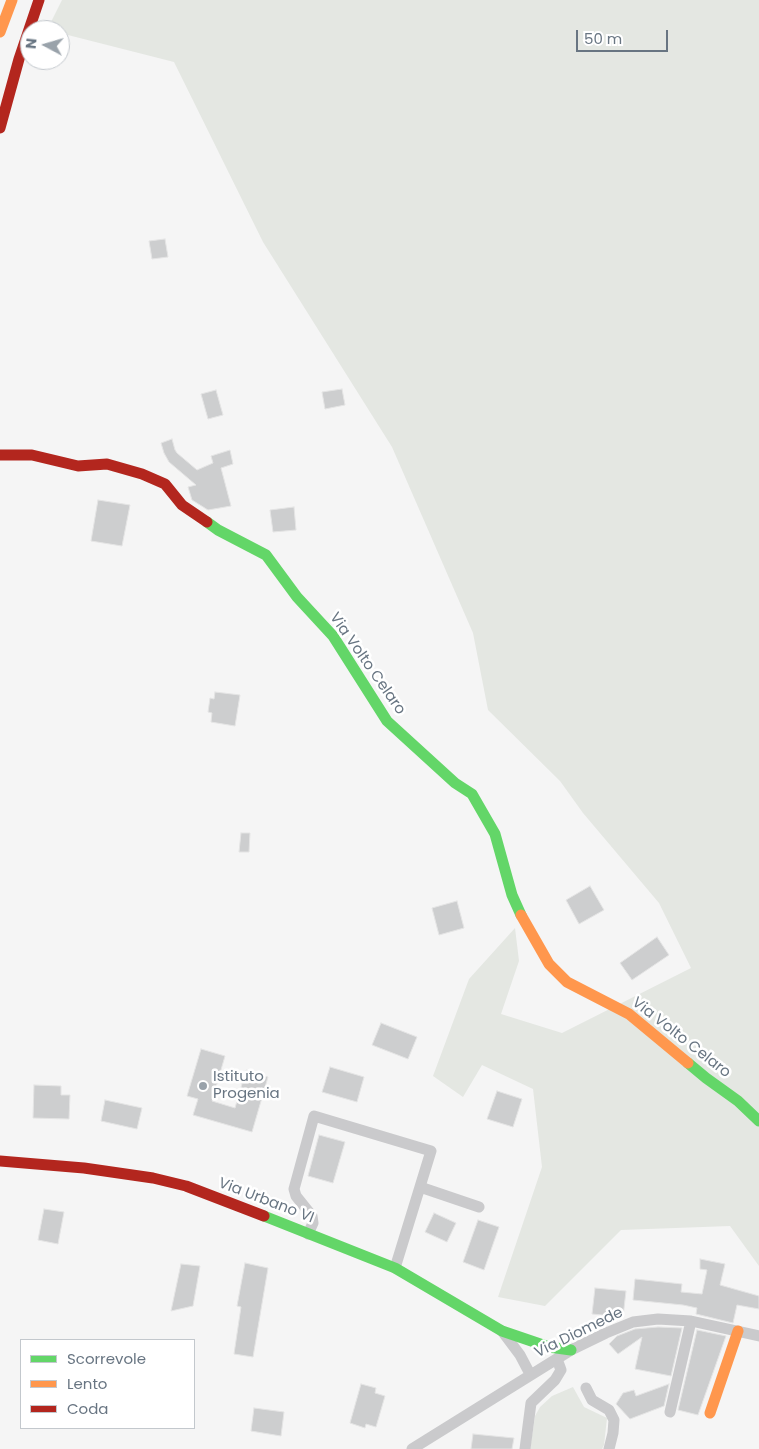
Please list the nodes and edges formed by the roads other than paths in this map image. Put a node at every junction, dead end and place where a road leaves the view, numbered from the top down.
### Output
1 (12, 0) edge
2 (39, 0) edge
3 (0, 32) edge
4 (0, 128) edge
5 (0, 455) edge
6 (759, 1122) edge
7 (0, 1161) edge
8 (420, 1187) junction
9 (479, 1207) dead end
10 (308, 1234) junction
11 (395, 1268) junction
12 (691, 1322) junction
13 (502, 1331) junction
14 (738, 1331) junction
15 (759, 1336) edge
16 (571, 1350) junction
17 (558, 1359) junction
18 (530, 1374) junction
19 (586, 1388) dead end
20 (670, 1412) dead end
21 (710, 1413) dead end
22 (412, 1449) edge
23 (525, 1449) edge
24 (609, 1449) edge

1 - 3 main road
2 - 4 main road
5 - 6 main road, Via Volto Celaro
7 - 10 main road, Via Urbano VI
8 - 9 street
8 - 10 street
8 - 11 street
10 - 11 main road, Via Urbano VI
11 - 13 main road, Via Urbano VI
12 - 14 street, Via Diomede
12 - 16 street, Via Diomede
12 - 20 street
13 - 16 main road, Via Urbano VI
13 - 18 street, Via Urbano VI
14 - 15 street, Via Diomede
14 - 21 main road
16 - 17 street, Via Diomede
17 - 18 street, Via Diomede
17 - 23 street
18 - 22 street, Via Diomede
19 - 24 street

